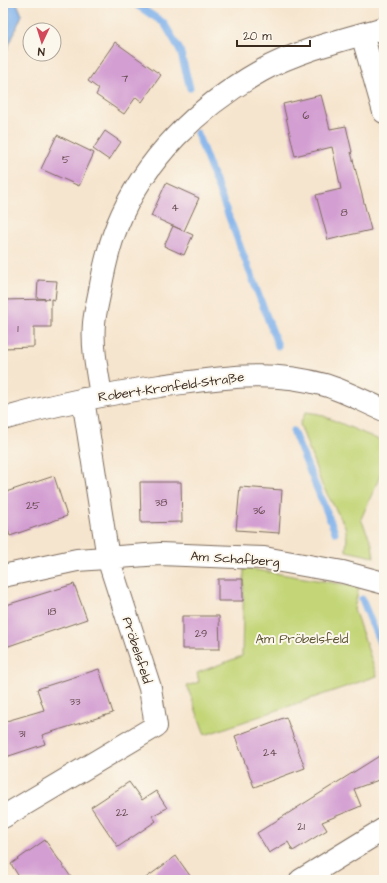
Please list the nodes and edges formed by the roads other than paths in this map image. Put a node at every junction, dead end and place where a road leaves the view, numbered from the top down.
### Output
1 (384, 28) edge
2 (362, 34) junction
3 (384, 112) edge
4 (92, 397) junction
5 (384, 410) edge
6 (3, 419) edge
7 (108, 558) junction
8 (3, 576) edge
9 (384, 583) edge
10 (3, 817) edge
11 (384, 829) edge
12 (301, 880) edge

1 - 2 street, Pröbelsfeld
2 - 3 street
2 - 4 street, Pröbelsfeld
4 - 5 street, Robert-Kronfeld-Straße
4 - 6 street, Robert-Kronfeld-Straße
4 - 7 street, Pröbelsfeld
7 - 8 street, Am Schafberg
7 - 9 street, Am Schafberg
7 - 10 street, Pröbelsfeld
11 - 12 street

